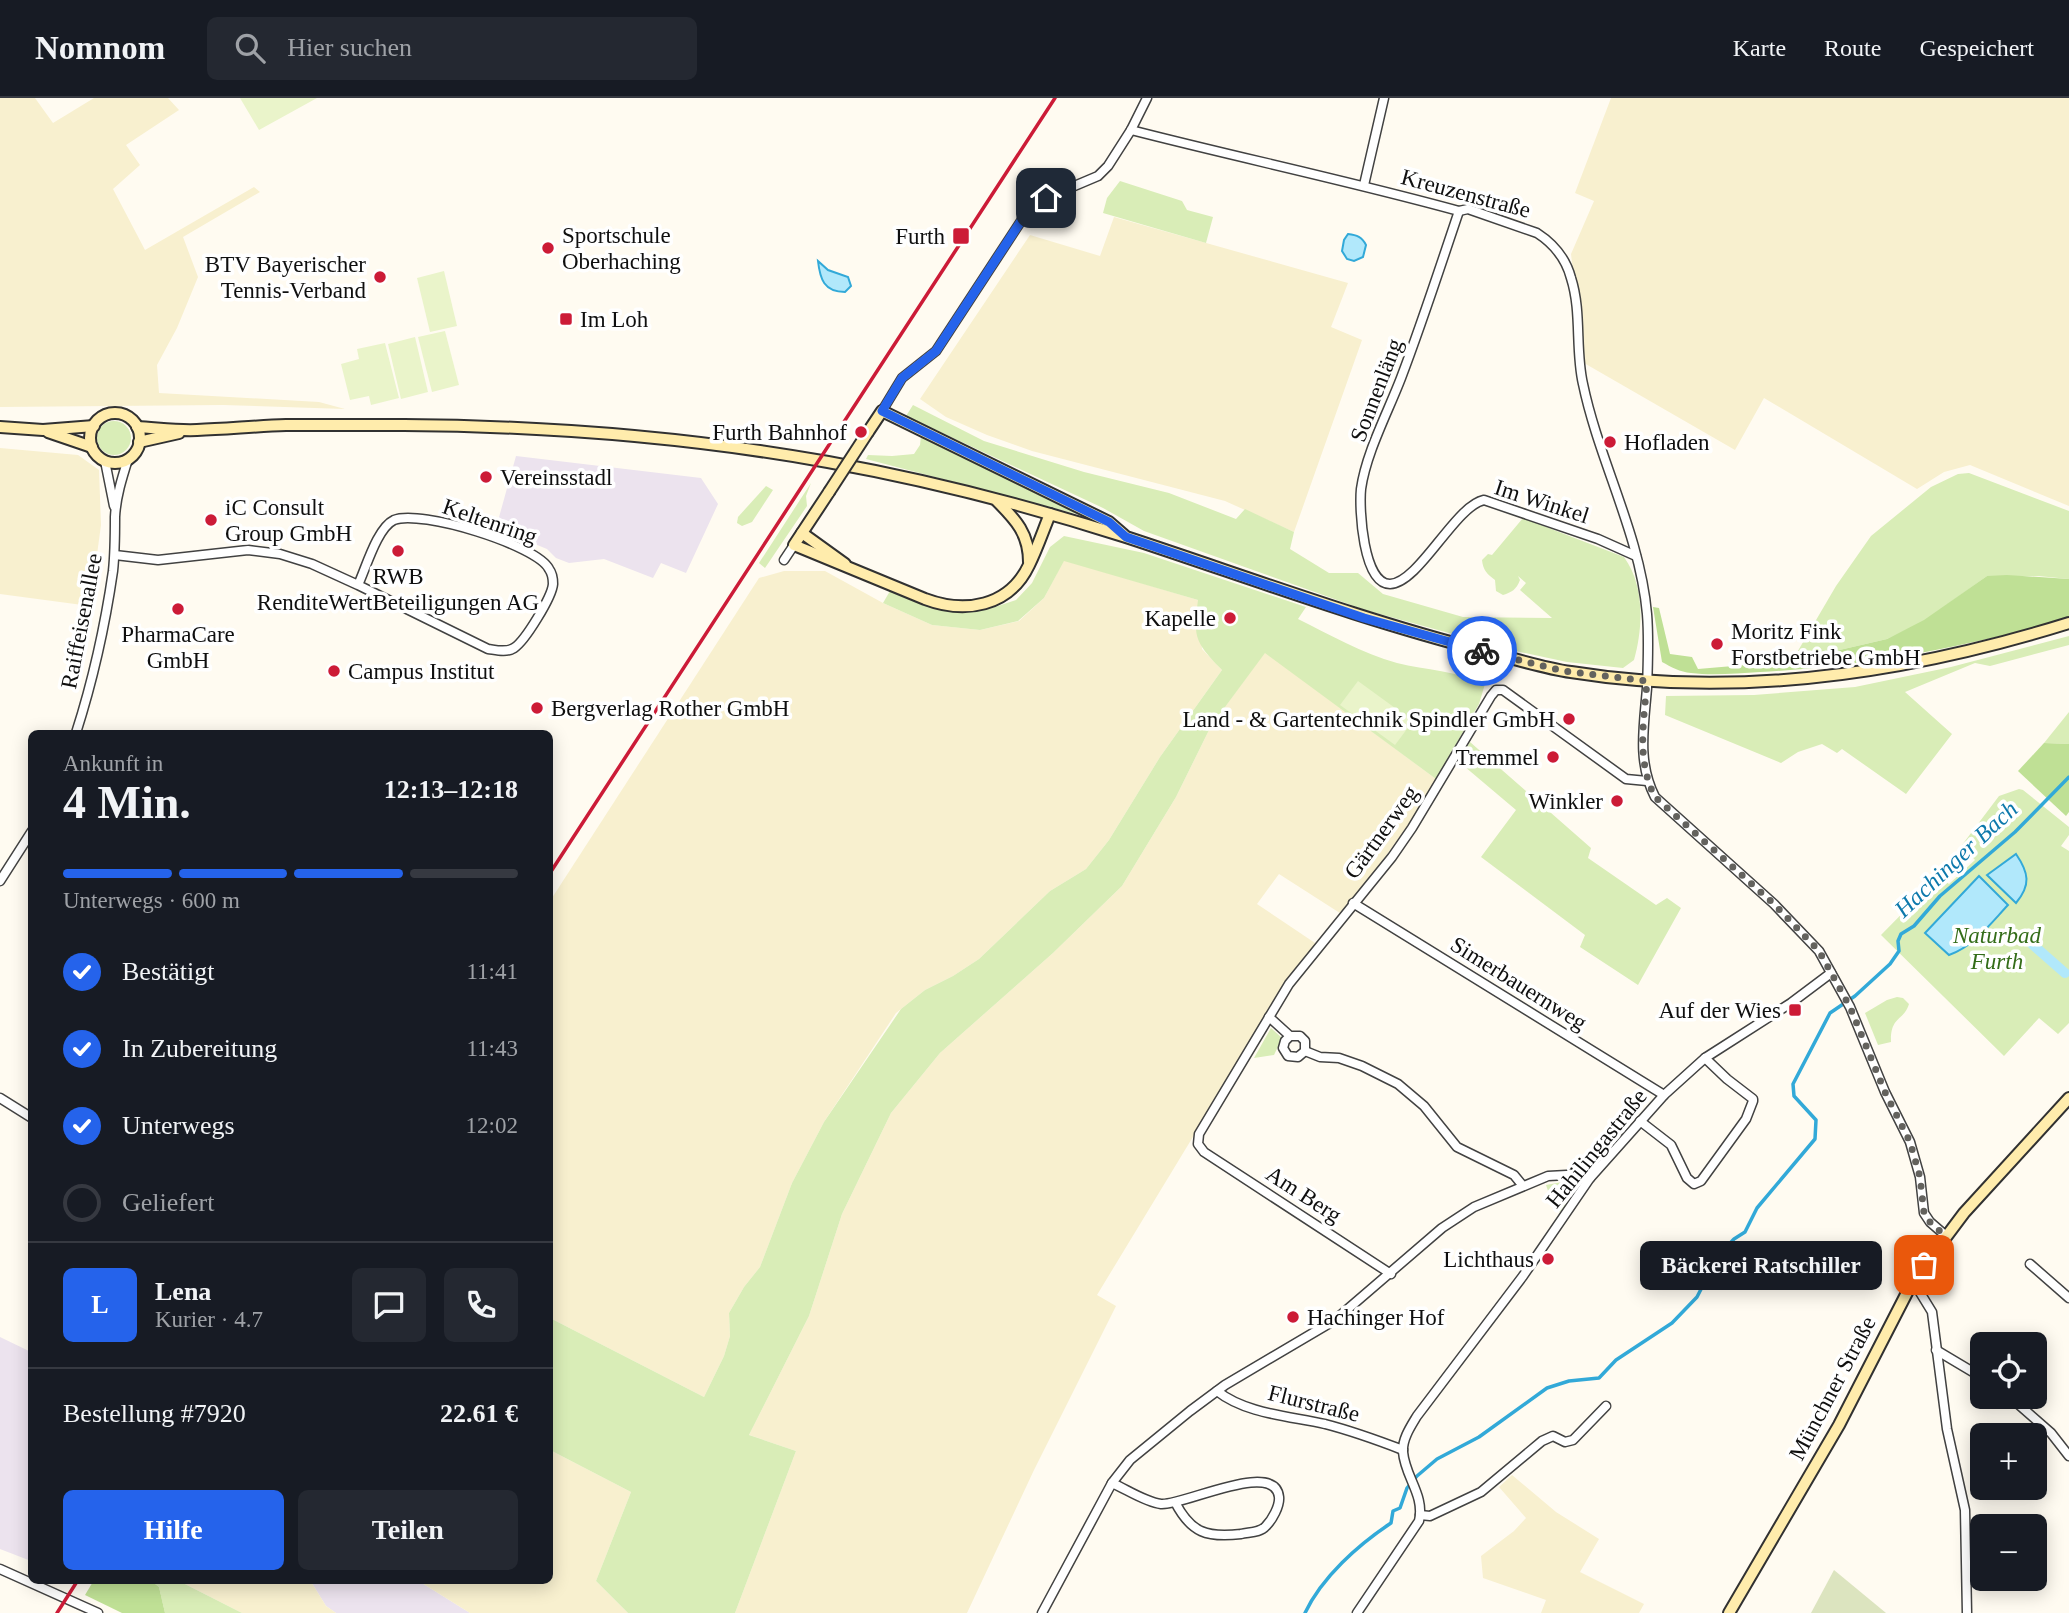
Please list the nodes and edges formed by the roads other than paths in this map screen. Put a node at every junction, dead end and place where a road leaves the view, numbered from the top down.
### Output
1 (1147, 98) edge
2 (1384, 98) edge
3 (1131, 130) junction
4 (1364, 185) junction
5 (1463, 210) junction
6 (882, 411) junction
7 (94, 426) junction
8 (0, 427) edge
9 (137, 427) junction
10 (43, 430) junction
11 (192, 430) junction
12 (139, 442) junction
13 (92, 447) junction
14 (128, 459) junction
15 (105, 461) junction
16 (995, 500) junction
17 (1050, 514) junction
18 (115, 515) junction
19 (802, 533) junction
20 (1126, 537) junction
21 (794, 545) junction
22 (115, 555) junction
23 (1636, 556) junction
24 (784, 560) dead end
25 (846, 565) junction
26 (1029, 567) junction
27 (1383, 583) joint
28 (358, 585) junction
29 (2069, 623) edge
30 (1647, 681) junction
31 (77, 730) edge
32 (1647, 780) junction
33 (28, 840) edge
34 (0, 881) edge
35 (1353, 903) junction
36 (1831, 973) junction
37 (1269, 1017) junction
38 (1290, 1036) junction
39 (1305, 1051) junction
40 (1705, 1058) junction
41 (1664, 1095) junction
42 (0, 1098) edge
43 (2069, 1098) edge
44 (28, 1116) edge
45 (1640, 1121) junction
46 (1198, 1143) joint
47 (1590, 1178) junction
48 (1523, 1186) junction
49 (1945, 1236) junction
50 (2030, 1264) dead end
51 (1391, 1274) junction
52 (1913, 1281) junction
53 (2069, 1298) edge
54 (1936, 1350) junction
55 (1970, 1370) edge
56 (1217, 1391) junction
57 (1606, 1406) dead end
58 (2024, 1409) edge
59 (1402, 1450) junction
60 (2069, 1456) edge
61 (1112, 1483) junction
62 (1175, 1502) junction
63 (1420, 1514) junction
64 (0, 1569) edge
65 (28, 1582) edge
66 (33, 1584) edge
67 (98, 1613) edge
68 (1042, 1613) edge
69 (1357, 1613) edge
70 (1728, 1613) edge
71 (1967, 1613) edge

1 - 3 street
2 - 4 street
3 - 4 street, Kreuzenstraße
3 - 6 street
4 - 5 street, Kreuzenstraße
5 - 23 street, Kreuzenstraße
5 - 27 street, Sonnenläng
6 - 19 main road, bridge
6 - 20 main road
7 - 9 main road
7 - 10 main road
7 - 13 main road
8 - 10 main road
9 - 11 main road
9 - 12 main road
10 - 13 main road
11 - 12 main road
11 - 16 main road
12 - 14 main road
13 - 15 main road
14 - 15 main road
14 - 18 street, Raiffeisenallee
15 - 18 street, Raiffeisenallee
16 - 17 main road
16 - 26 main road
17 - 20 main road
17 - 26 main road
18 - 22 street, Raiffeisenallee
19 - 21 main road
19 - 25 main road
20 - 30 main road
21 - 24 street
21 - 25 main road
22 - 28 street, Keltenring
22 - 31 street, Raiffeisenallee
23 - 27 street, Im Winkel
23 - 30 street, Kreuzenstraße
25 - 26 main road
28 - 28 street, Keltenring
29 - 30 main road
30 - 32 street, Kreuzenstraße
32 - 35 street, Gärtnerweg
32 - 36 street
33 - 34 street
35 - 37 street, Gärtnerweg
35 - 41 street, Simerbauernweg
36 - 40 street, Hahilingastraße
36 - 49 street
37 - 38 street
37 - 46 street, Gärtnerweg
38 - 39 street
38 - 39 street
39 - 48 street
40 - 41 street, Hahilingastraße
40 - 45 street
41 - 45 street, Hahilingastraße
42 - 44 street
43 - 49 main road, Münchner Straße
45 - 47 street, Hahilingastraße
46 - 51 street, Am Berg
47 - 48 street
47 - 59 street, Hahilingastraße
48 - 51 street
49 - 52 main road, Münchner Straße
50 - 53 street
51 - 56 street
52 - 54 street
52 - 70 main road, Münchner Straße
54 - 55 street
54 - 71 street
56 - 59 street, Flurstraße
56 - 61 street
57 - 63 street
58 - 60 street
59 - 63 street
61 - 62 street
61 - 68 street
62 - 62 street
63 - 69 street
64 - 65 street
66 - 67 street

